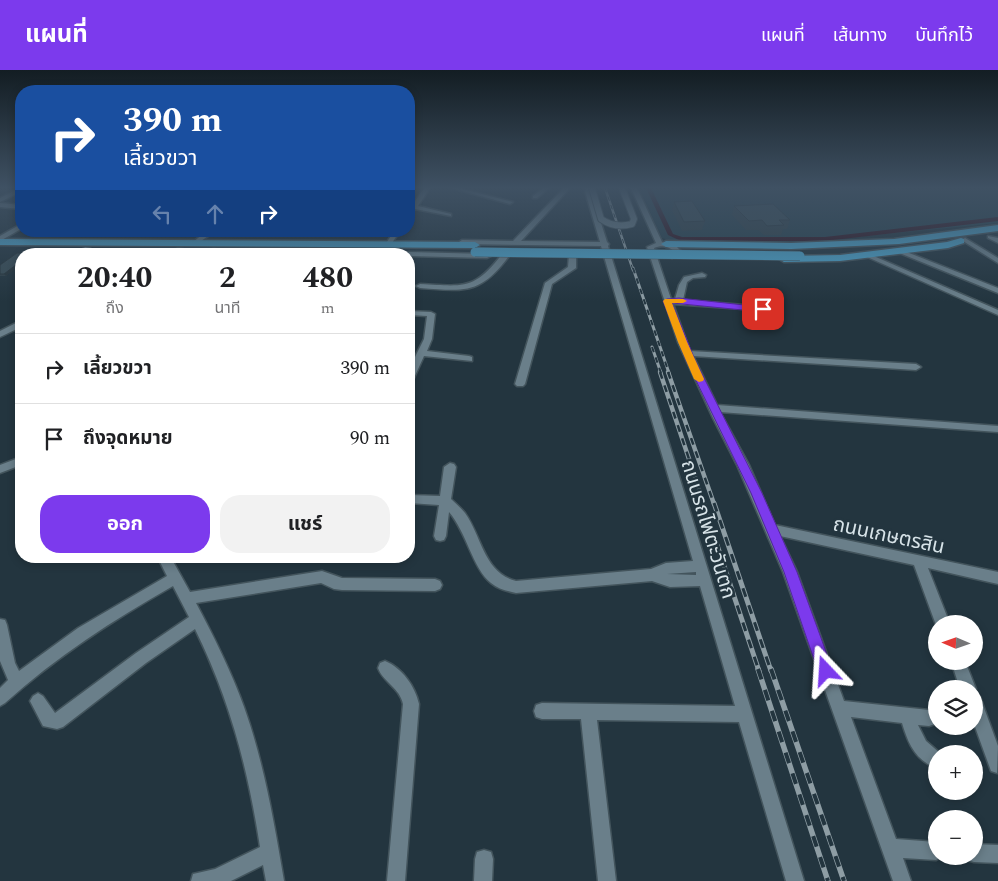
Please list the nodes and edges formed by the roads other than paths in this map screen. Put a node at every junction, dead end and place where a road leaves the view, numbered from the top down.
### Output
1 (535, 226) edge
2 (597, 226) edge
3 (654, 226) edge
4 (998, 228) edge
5 (15, 230) edge
6 (204, 237) edge
7 (995, 238) edge
8 (963, 240) junction
9 (0, 241) edge
10 (899, 241) junction
11 (195, 243) junction
12 (515, 243) junction
13 (578, 244) junction
14 (606, 244) junction
15 (663, 244) junction
16 (389, 247) edge
17 (0, 249) edge
18 (15, 249) edge
19 (475, 249) junction
20 (415, 251) edge
21 (899, 251) junction
22 (797, 252) junction
23 (651, 253) junction
24 (415, 254) edge
25 (867, 255) junction
26 (505, 256) junction
27 (672, 256) junction
28 (576, 257) junction
29 (609, 257) junction
30 (998, 261) edge
31 (702, 275) dead end
32 (420, 286) dead end
33 (998, 291) edge
34 (673, 301) junction
35 (773, 312) dead end
36 (415, 313) edge
37 (998, 313) edge
38 (15, 327) edge
39 (0, 334) edge
40 (687, 353) junction
41 (421, 354) junction
42 (469, 359) dead end
43 (415, 366) edge
44 (916, 367) dead end
45 (520, 384) dead end
46 (714, 408) junction
47 (998, 428) edge
48 (15, 463) edge
49 (450, 467) dead end
50 (0, 469) edge
51 (415, 499) edge
52 (446, 501) junction
53 (772, 529) junction
54 (440, 536) dead end
55 (919, 561) junction
56 (167, 563) edge
57 (700, 566) junction
58 (652, 575) junction
59 (175, 578) junction
60 (998, 578) edge
61 (705, 580) junction
62 (435, 585) dead end
63 (186, 599) junction
64 (940, 615) edge
65 (196, 620) junction
66 (0, 625) edge
67 (385, 668) dead end
68 (17, 682) junction
69 (0, 698) edge
70 (38, 701) dead end
71 (839, 708) junction
72 (542, 711) dead end
73 (588, 712) junction
74 (744, 714) junction
75 (907, 716) junction
76 (928, 718) edge
77 (983, 727) edge
78 (928, 754) edge
79 (997, 765) edge
80 (890, 848) junction
81 (928, 850) edge
82 (270, 852) junction
83 (983, 853) edge
84 (998, 854) edge
85 (484, 859) dead end
86 (200, 881) edge
87 (275, 881) edge
88 (396, 881) edge
89 (483, 881) edge
90 (607, 881) edge
91 (795, 881) edge
92 (902, 881) edge

1 - 12 street
2 - 14 street, ถนนรถไฟตะวันตก
3 - 15 street
4 - 10 highway
5 - 9 street
6 - 11 street
7 - 8 highway
8 - 21 highway
8 - 22 highway
8 - 30 street
9 - 11 highway
10 - 15 highway
10 - 22 highway
11 - 16 highway
12 - 13 street
12 - 16 street
13 - 14 street
13 - 28 street
14 - 29 street, ถนนรถไฟตะวันตก
15 - 23 street
15 - 27 street
16 - 19 highway
17 - 18 highway
19 - 20 highway
19 - 22 highway, bridge
21 - 25 highway
21 - 33 street
23 - 27 highway
23 - 34 street
24 - 26 street
25 - 27 highway
25 - 37 street
26 - 28 street
26 - 32 street
28 - 29 street
28 - 45 street
29 - 57 street, ถนนรถไฟตะวันตก
31 - 34 street
34 - 35 street
34 - 40 street
36 - 41 street
38 - 39 street
40 - 44 street
40 - 46 street
41 - 42 street
41 - 43 street
46 - 47 street
46 - 53 street
48 - 50 street
49 - 52 street
51 - 52 street
52 - 54 street
52 - 58 street
53 - 55 street, ถนนเกษตรสิน
53 - 71 street
55 - 60 street, ถนนเกษตรสิน
55 - 64 street
56 - 59 street
57 - 58 street
57 - 61 street, ถนนรถไฟตะวันตก
58 - 61 street
59 - 63 street
59 - 68 street
61 - 74 street, ถนนรถไฟตะวันตก
62 - 63 street
63 - 65 street
65 - 70 street
65 - 82 street
66 - 68 street
67 - 88 street
68 - 69 street
71 - 75 street
71 - 80 street
72 - 73 street
73 - 74 street
73 - 90 street
74 - 91 street, ถนนรถไฟตะวันตก
75 - 76 street
75 - 78 street
77 - 79 street
80 - 81 street
80 - 92 street
82 - 86 street
82 - 87 street
83 - 84 street
85 - 89 street

